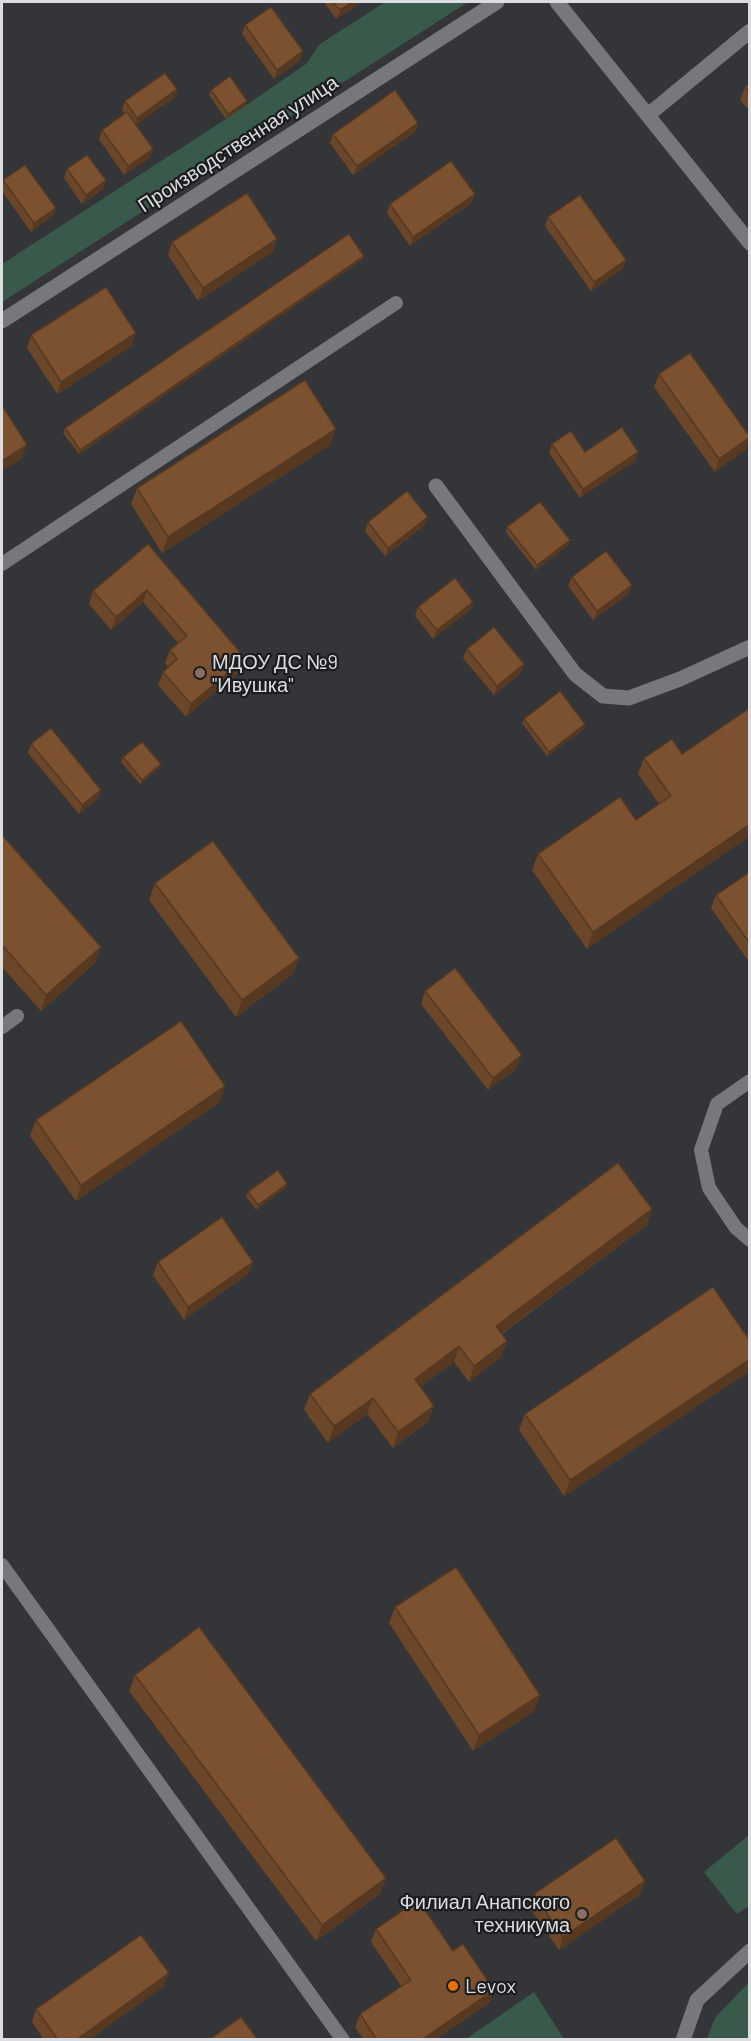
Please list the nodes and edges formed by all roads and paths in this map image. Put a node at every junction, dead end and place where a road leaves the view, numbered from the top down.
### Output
1 (497, 2) edge
2 (557, 2) edge
3 (750, 31) edge
4 (648, 115) junction
5 (750, 243) edge
6 (396, 303) dead end
7 (2, 321) edge
8 (436, 486) dead end
9 (2, 564) edge
10 (750, 647) edge
11 (17, 1016) dead end
12 (2, 1027) edge
13 (750, 1081) edge
14 (750, 1239) edge
15 (2, 1565) edge
16 (750, 1951) edge
17 (343, 2040) edge
18 (683, 2040) edge

1 - 7 street, Производственная улица
2 - 4 street
3 - 4 street
4 - 5 street
6 - 9 lane
8 - 10 street
11 - 12 lane
13 - 14 lane
15 - 17 lane
16 - 18 street

